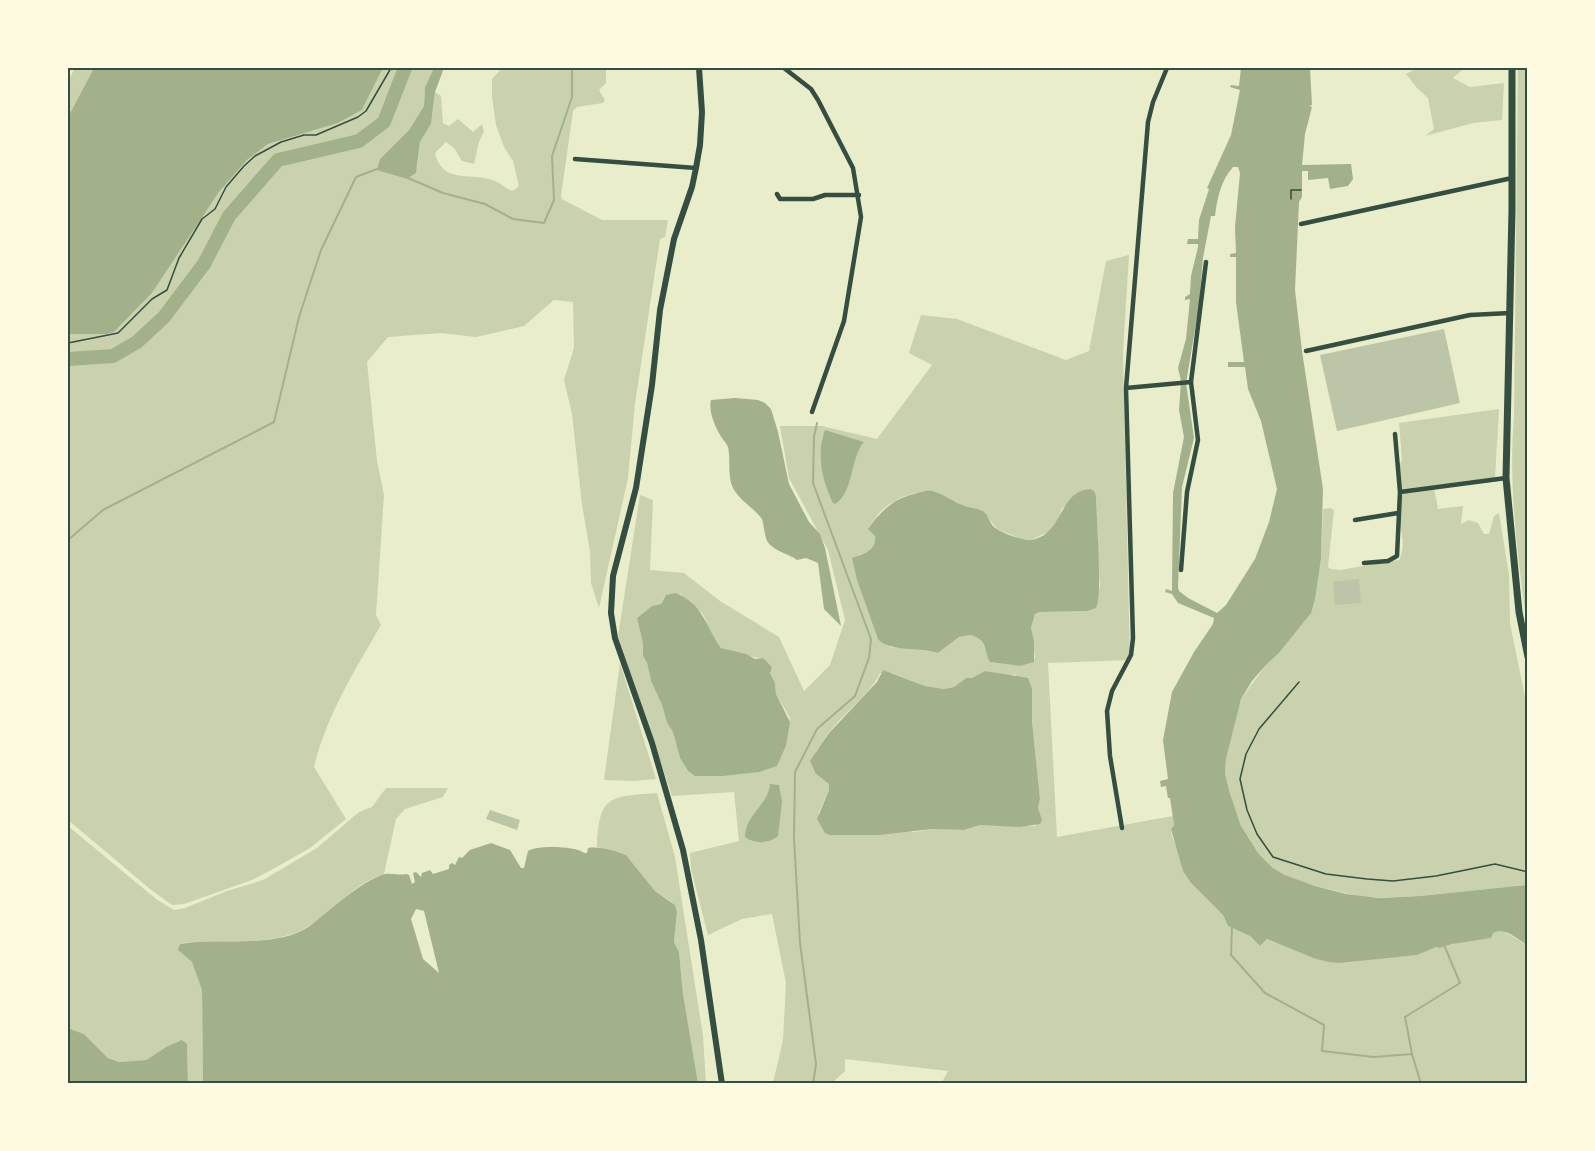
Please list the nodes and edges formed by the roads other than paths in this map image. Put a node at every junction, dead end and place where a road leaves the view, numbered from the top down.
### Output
1 (699, 68) edge
2 (784, 68) edge
3 (1167, 68) edge
4 (1512, 68) edge
5 (575, 159) dead end
6 (696, 168) junction
7 (1512, 178) junction
8 (777, 194) dead end
9 (859, 195) junction
10 (1301, 224) dead end
11 (1206, 262) dead end
12 (1510, 312) junction
13 (1306, 351) dead end
14 (1191, 382) junction
15 (1126, 388) junction
16 (812, 412) dead end
17 (1395, 434) dead end
18 (1506, 478) junction
19 (1400, 492) junction
20 (1398, 513) junction
21 (1355, 520) dead end
22 (1364, 563) dead end
23 (1181, 570) dead end
24 (1527, 657) edge
25 (1122, 828) dead end
26 (722, 1083) edge

1 - 6 main road
2 - 9 street
3 - 15 street
4 - 7 main road
5 - 6 street
6 - 26 main road
7 - 10 street
7 - 12 main road
8 - 9 street
9 - 16 street
11 - 14 street
12 - 13 street
12 - 18 main road
14 - 15 street
14 - 23 street
15 - 25 street
17 - 19 street
18 - 19 street
18 - 24 main road
19 - 20 street
20 - 21 street
20 - 22 street

